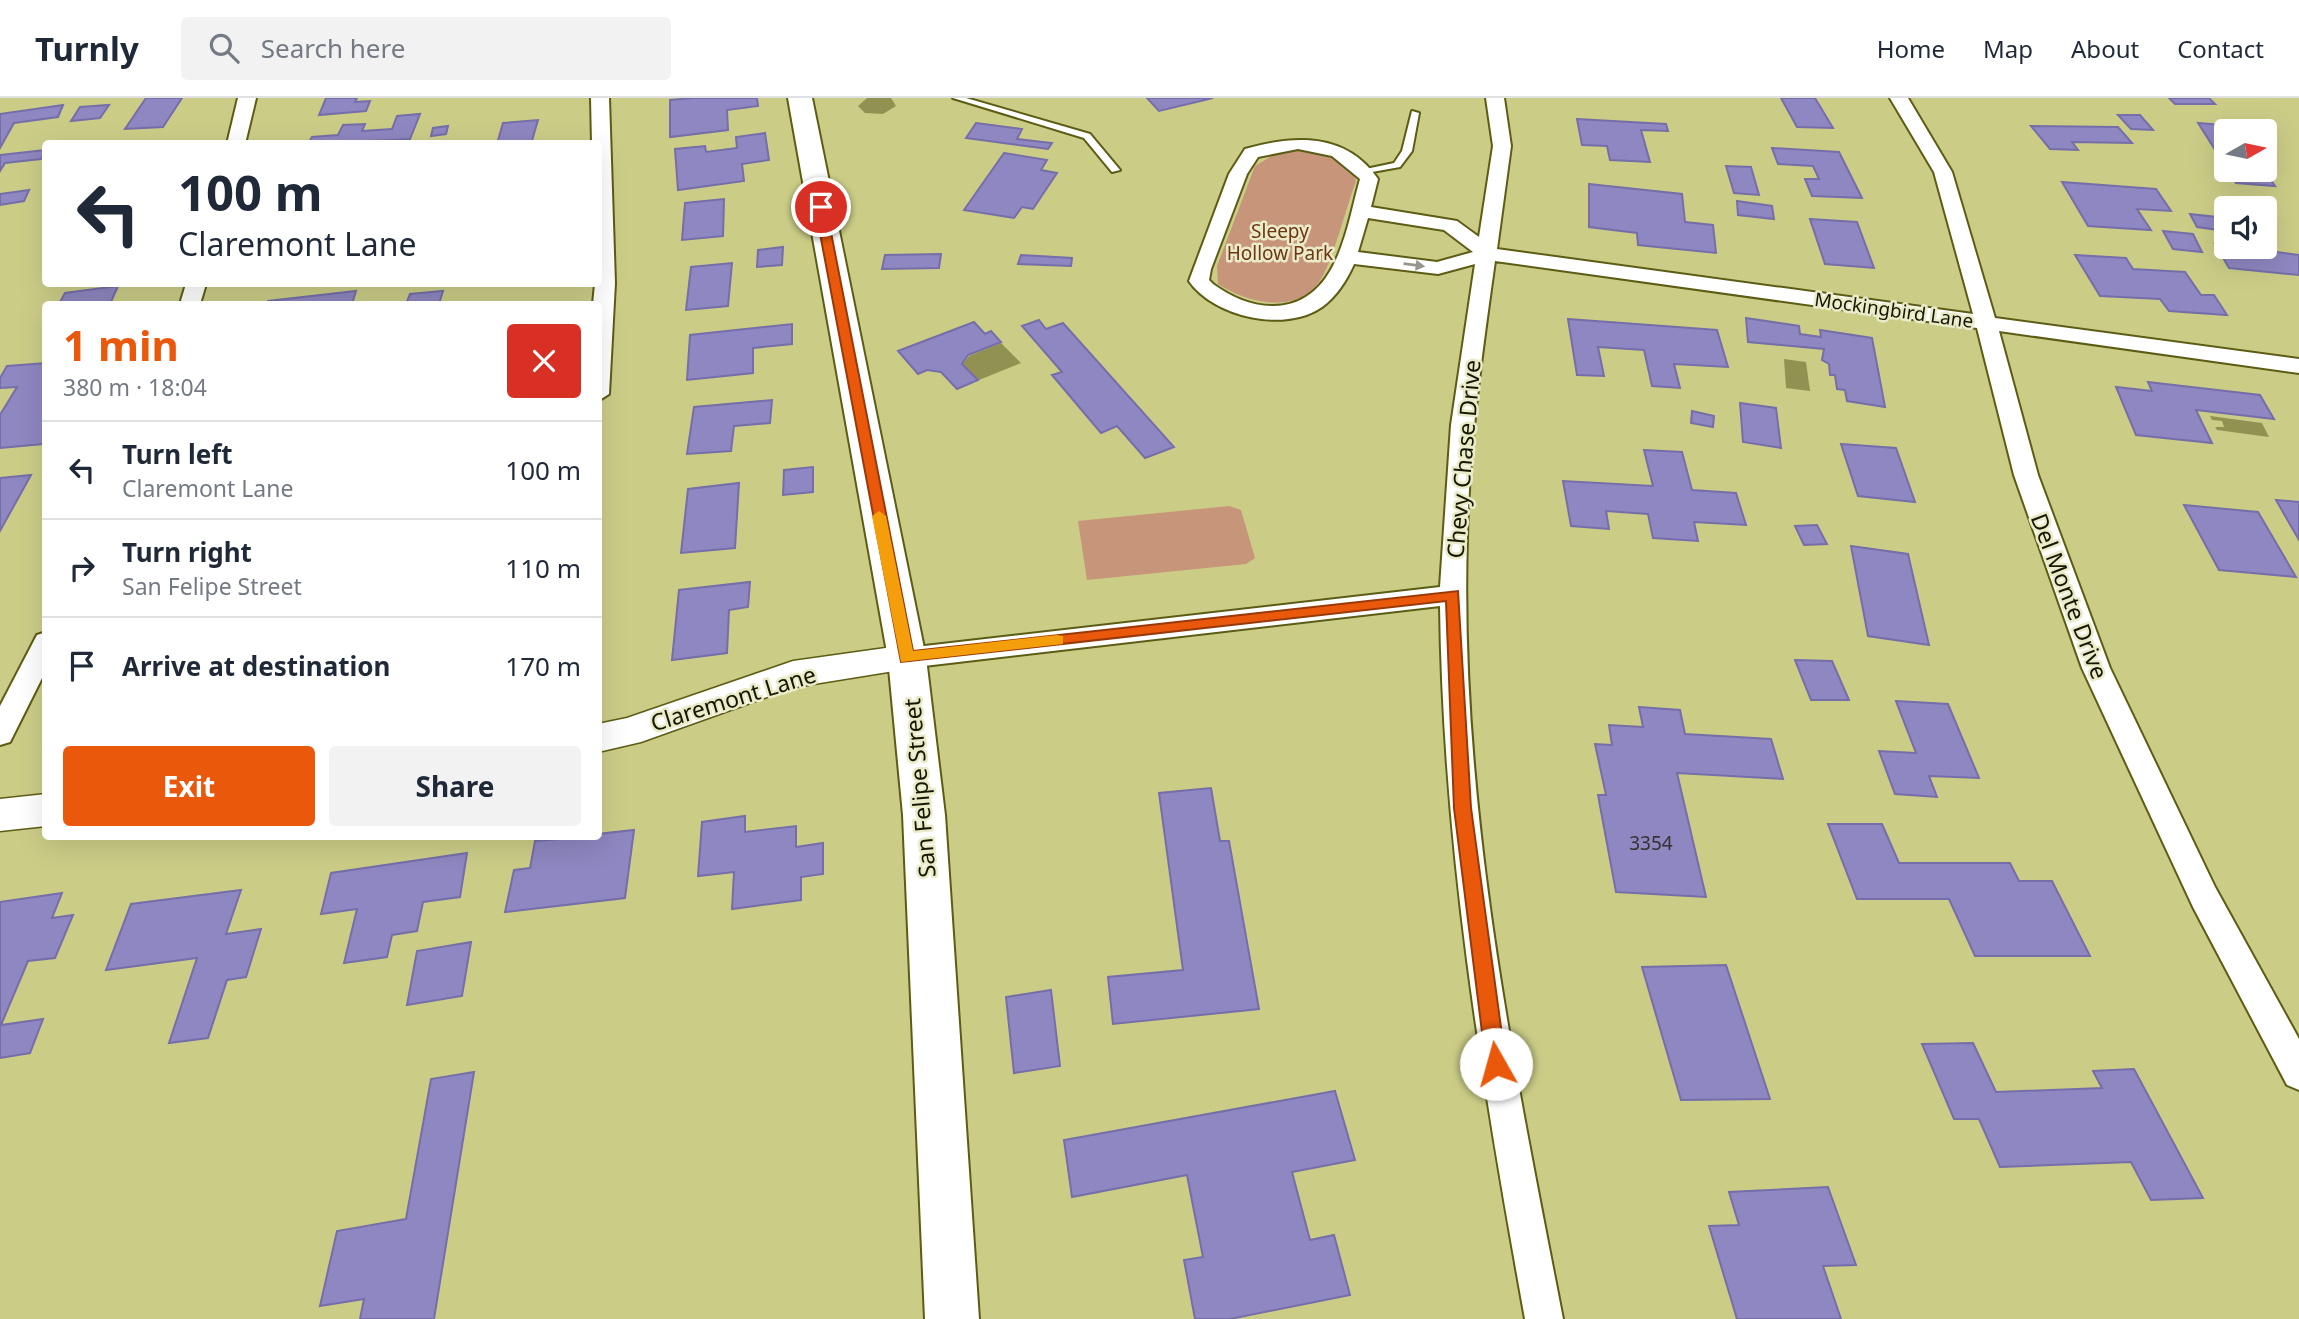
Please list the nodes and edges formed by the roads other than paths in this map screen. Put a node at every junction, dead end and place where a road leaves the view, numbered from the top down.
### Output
1 (247, 98) edge
2 (600, 98) edge
3 (800, 98) edge
4 (957, 98) edge
5 (1495, 98) edge
6 (1899, 98) edge
7 (1415, 113) dead end
8 (237, 140) edge
9 (601, 140) edge
10 (1115, 170) dead end
11 (602, 172) edge
12 (1364, 172) junction
13 (1359, 211) junction
14 (1488, 254) junction
15 (1347, 257) junction
16 (1984, 322) junction
17 (602, 331) edge
18 (2299, 366) edge
19 (1453, 595) junction
20 (42, 650) edge
21 (906, 658) junction
22 (0, 734) edge
23 (602, 737) edge
24 (42, 810) edge
25 (0, 815) edge
26 (2299, 1073) edge
27 (951, 1319) edge
28 (1544, 1319) edge

1 - 8 street
2 - 9 street
3 - 21 main road, San Felipe Street
4 - 10 lane
5 - 14 street, Chevy Chase Drive
6 - 16 street, Del Monte Drive
7 - 12 lane
11 - 17 street
12 - 13 street
12 - 15 street
13 - 14 street, Mockingbird Lane
13 - 15 street
15 -> 14 street, Mockingbird Lane
14 - 16 street, Mockingbird Lane
14 - 19 street, Chevy Chase Drive
16 - 18 street, Mockingbird Lane
16 - 26 street, Del Monte Drive
19 - 21 street, Claremont Lane
19 - 28 street, Chevy Chase Drive
20 - 22 street
21 - 23 street, Claremont Lane
21 - 27 main road, San Felipe Street
24 - 25 street

